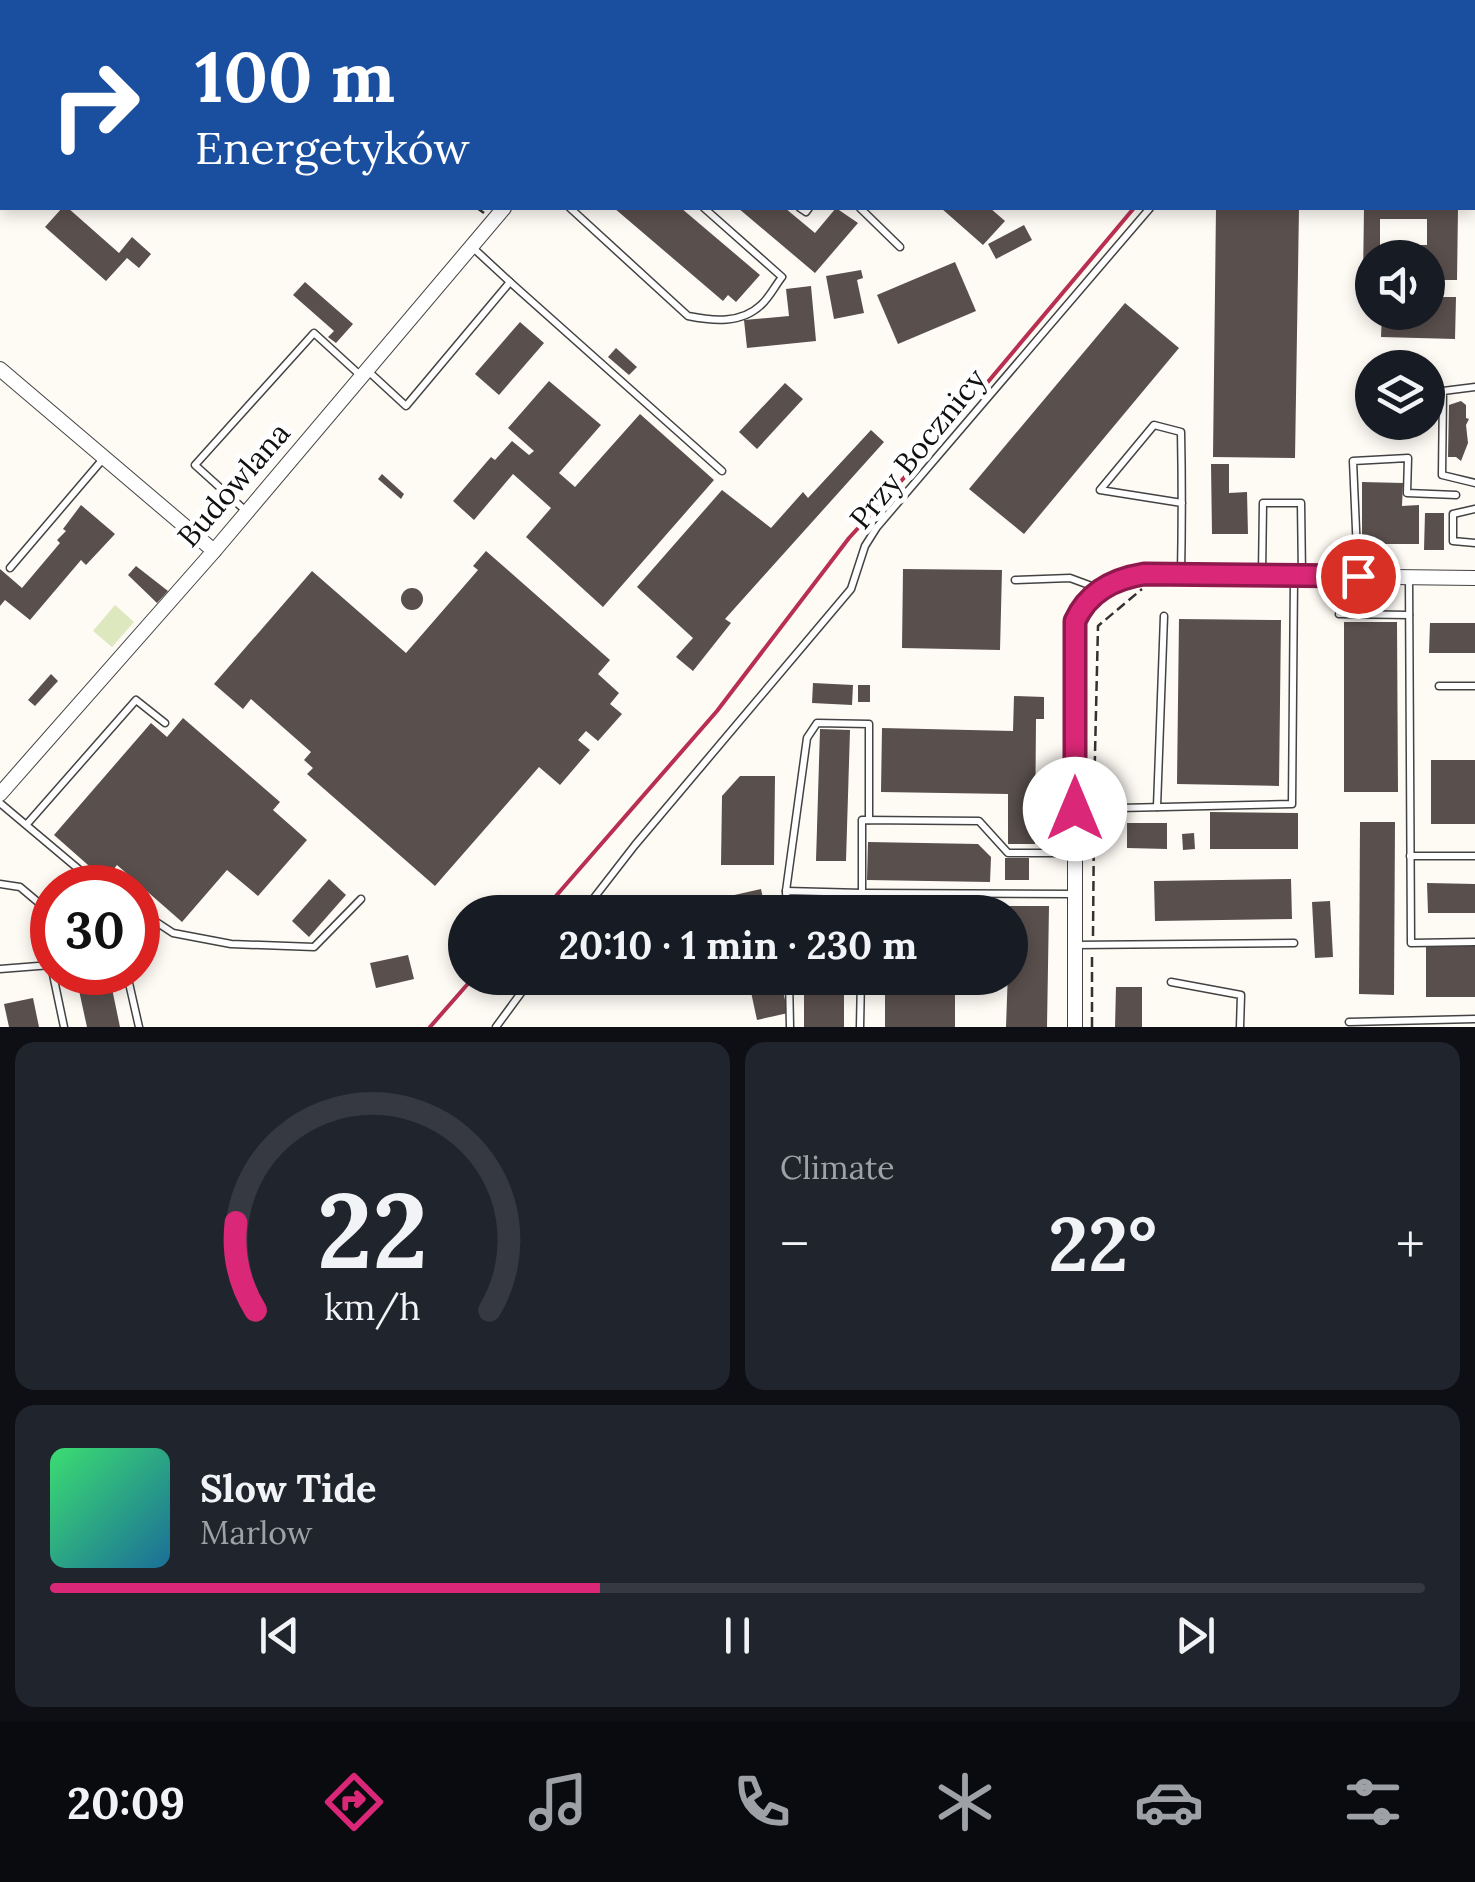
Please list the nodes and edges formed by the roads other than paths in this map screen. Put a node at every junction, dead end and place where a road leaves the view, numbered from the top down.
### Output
1 (502, 210) edge
2 (572, 210) edge
3 (706, 210) edge
4 (862, 210) edge
5 (1148, 210) edge
6 (471, 246) junction
7 (900, 246) dead end
8 (510, 282) junction
9 (0, 368) edge
10 (365, 374) junction
11 (1475, 388) edge
12 (104, 458) junction
13 (722, 472) dead end
14 (1475, 482) edge
15 (1456, 495) dead end
16 (1182, 503) junction
17 (1475, 509) edge
18 (247, 512) junction
19 (1475, 543) edge
20 (214, 551) junction
21 (10, 568) dead end
22 (1181, 574) junction
23 (1262, 575) junction
24 (1298, 576) junction
25 (1358, 576) junction
26 (1409, 577) junction
27 (1475, 578) edge
28 (1015, 580) dead end
29 (1102, 590) junction
30 (1339, 614) dead end
31 (1409, 614) junction
32 (1164, 616) dead end
33 (1439, 686) dead end
34 (1475, 686) edge
35 (166, 722) dead end
36 (0, 794) edge
37 (0, 804) edge
38 (1157, 807) junction
39 (1075, 809) junction
40 (868, 820) junction
41 (26, 824) junction
42 (1075, 854) junction
43 (1410, 856) junction
44 (1475, 856) edge
45 (74, 865) edge
46 (0, 884) edge
47 (786, 891) junction
48 (862, 893) junction
49 (1075, 894) junction
50 (30, 895) edge
51 (596, 895) edge
52 (786, 895) edge
53 (362, 899) dead end
54 (160, 924) edge
55 (1475, 942) edge
56 (1294, 943) dead end
57 (1075, 945) junction
58 (30, 967) edge
59 (0, 969) edge
60 (1172, 982) dead end
61 (58, 995) edge
62 (132, 995) edge
63 (520, 995) edge
64 (789, 995) edge
65 (861, 995) edge
66 (1475, 1020) edge
67 (1349, 1022) dead end
68 (64, 1027) edge
69 (139, 1027) edge
70 (496, 1027) edge
71 (790, 1027) edge
72 (860, 1027) edge
73 (1075, 1027) edge
74 (1240, 1027) edge

1 - 6 street, Budowlana
2 - 3 lane
4 - 7 lane
5 - 51 lane, Przy Bocznicy
6 - 8 lane
6 - 10 street, Budowlana
8 - 10 lane
8 - 13 lane
9 - 12 street
10 - 18 street, Budowlana
10 - 18 lane
11 - 14 lane
12 - 20 street
12 - 21 lane
15 - 25 lane
16 - 16 lane
16 - 22 lane
17 - 19 lane
18 - 20 street, Budowlana
20 - 36 street, Budowlana
22 - 23 street
22 - 29 street
23 - 24 street
23 - 24 lane
24 - 25 street
24 - 38 lane
25 - 26 street
26 - 27 street
26 - 31 lane
28 - 29 lane
29 - 39 street
30 - 31 lane
31 - 43 lane
32 - 38 lane
33 - 34 lane
35 - 41 lane
37 - 41 lane
38 - 39 lane
39 - 42 street
40 - 42 lane
40 - 47 lane
40 - 48 lane
41 - 45 lane
42 - 49 street
43 - 44 lane
43 - 55 lane
46 - 50 lane
47 - 48 lane
47 - 52 lane
48 - 49 lane
49 - 57 street
53 - 54 lane
56 - 57 lane
57 - 73 street
58 - 59 lane
60 - 74 lane
61 - 68 lane
62 - 69 lane
63 - 70 lane
64 - 71 lane
65 - 72 lane
66 - 67 lane

